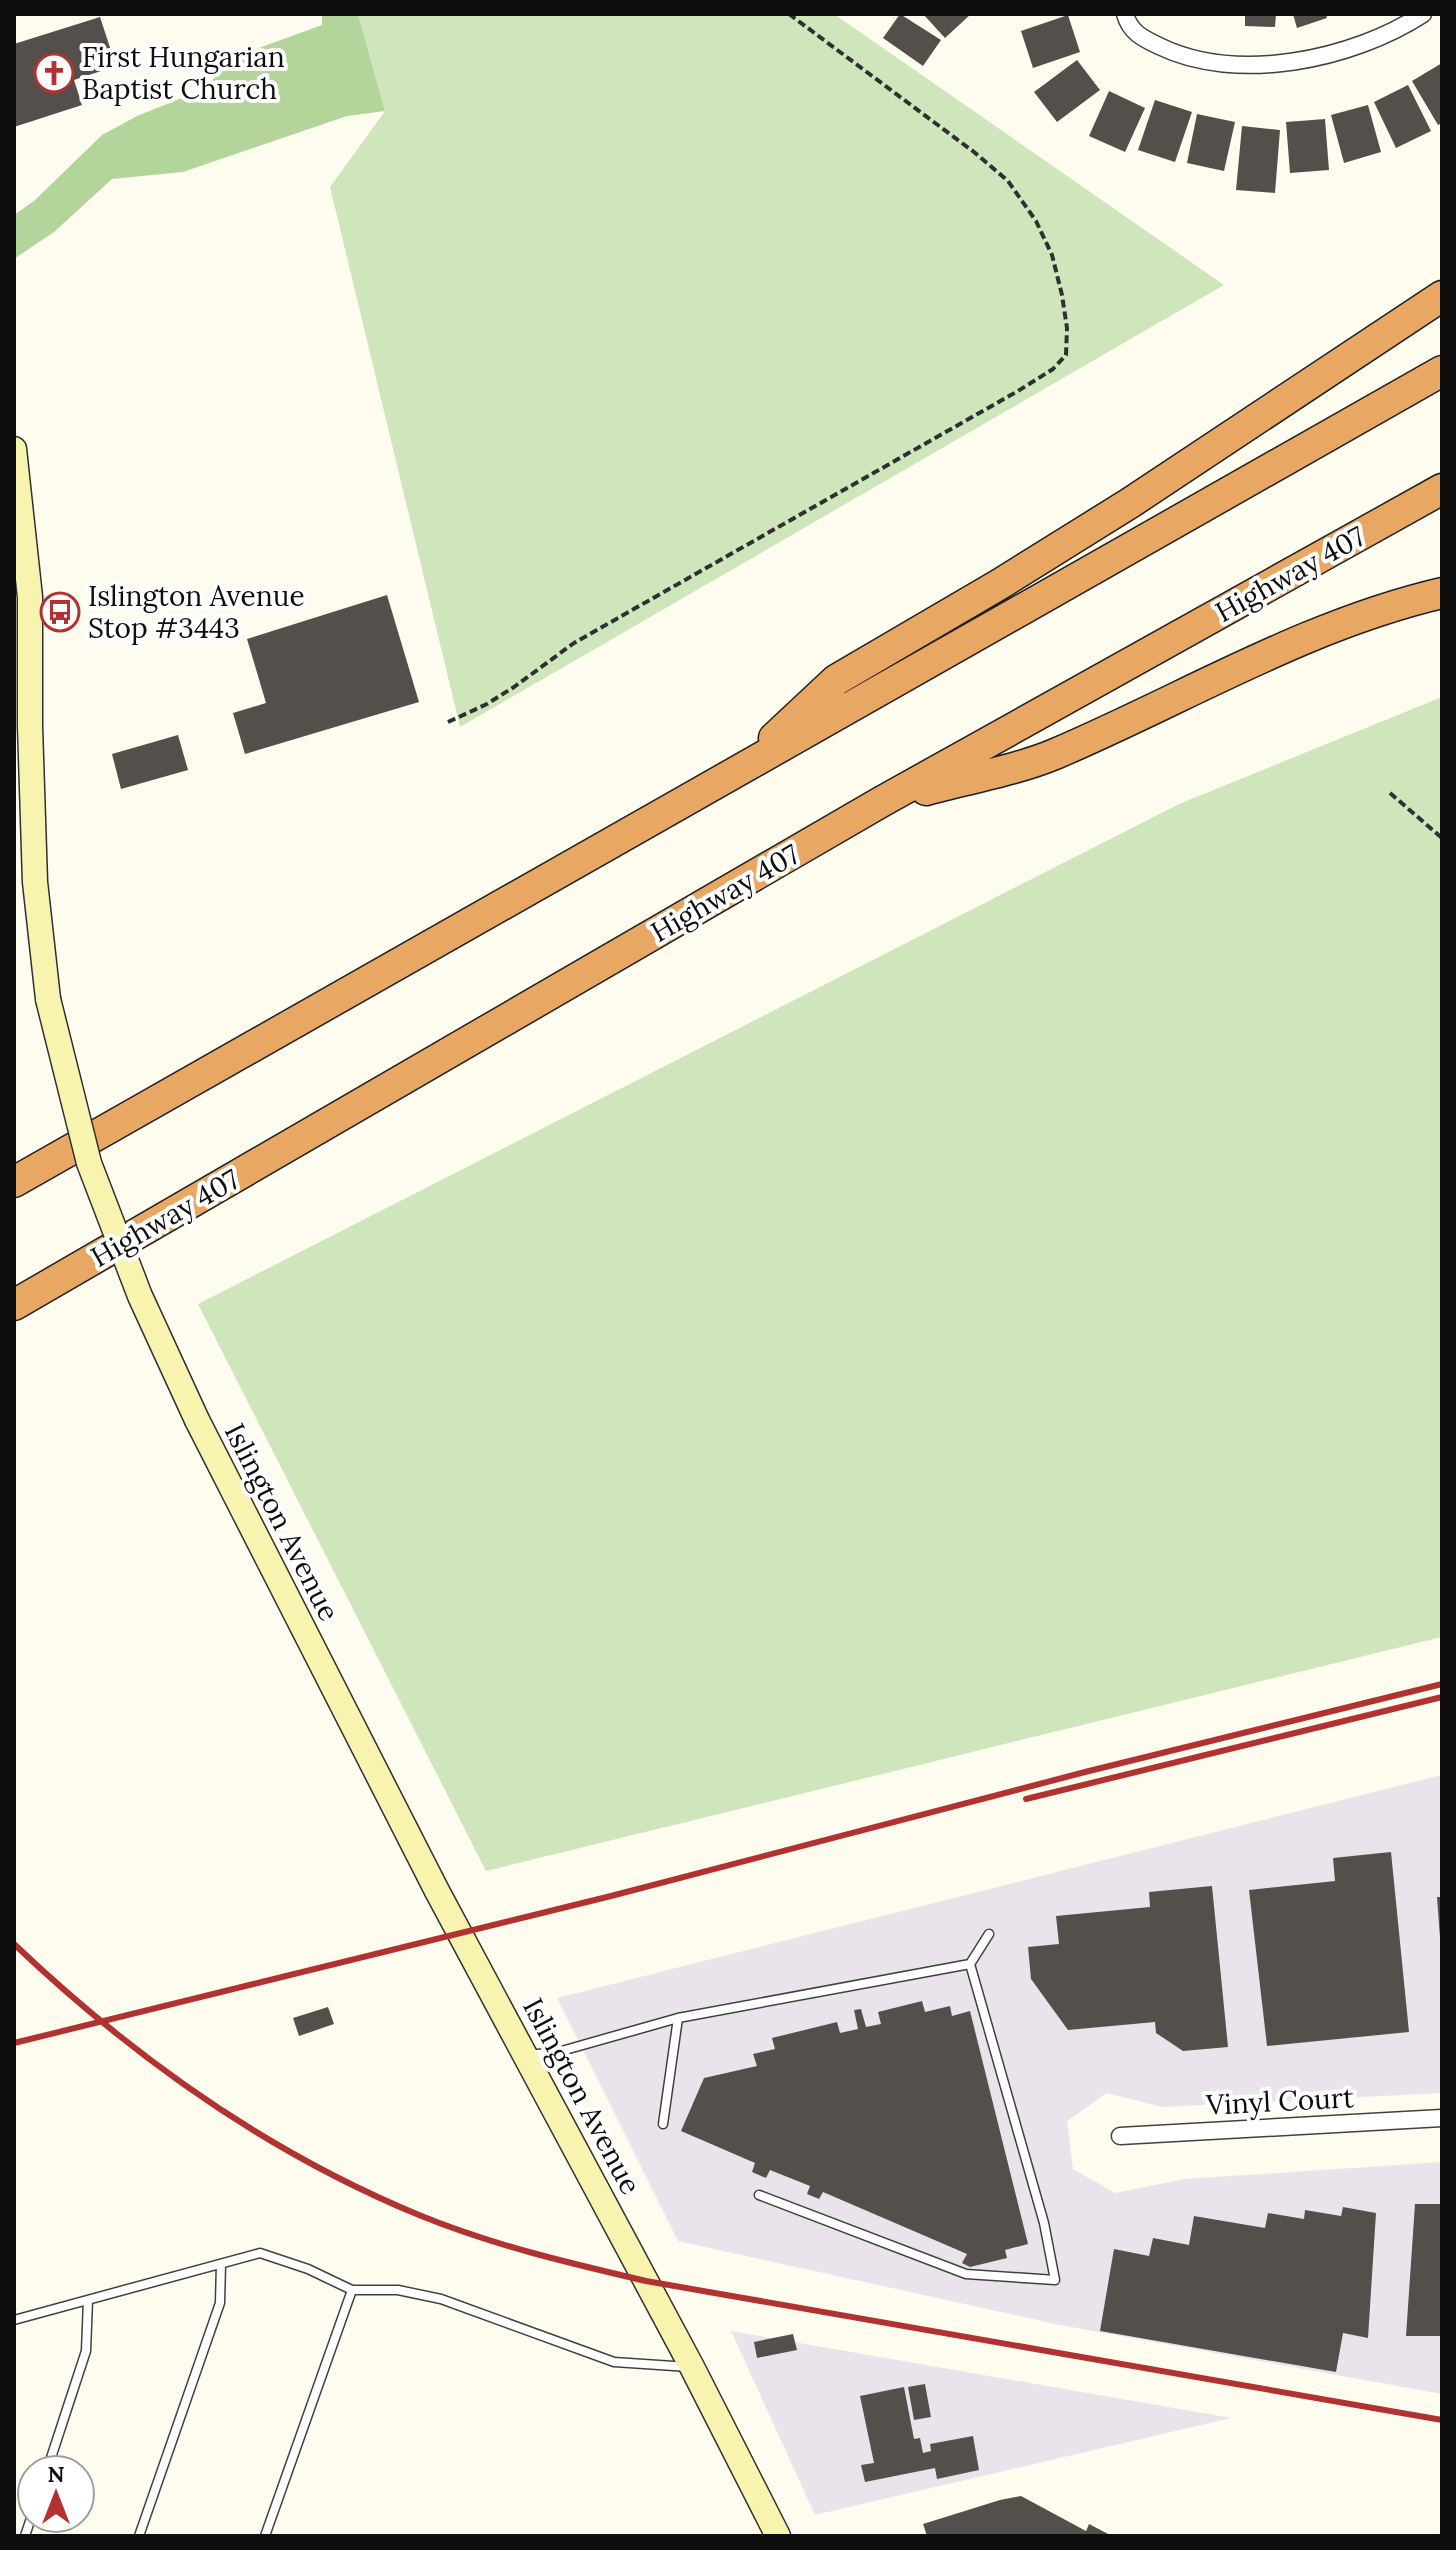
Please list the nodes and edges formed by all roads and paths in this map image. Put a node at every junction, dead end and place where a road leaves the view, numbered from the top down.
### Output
1 (789, 14) edge
2 (1125, 14) edge
3 (1423, 14) edge
4 (1442, 296) edge
5 (1442, 371) edge
6 (14, 449) edge
7 (1442, 489) edge
8 (1442, 593) edge
9 (448, 722) dead end
10 (735, 774) junction
11 (1390, 793) dead end
12 (881, 802) junction
13 (1442, 838) edge
14 (14, 1182) edge
15 (14, 1305) edge
16 (989, 1934) dead end
17 (970, 1964) junction
18 (678, 2018) junction
19 (526, 2055) junction
20 (1442, 2118) edge
21 (663, 2124) dead end
22 (1120, 2136) dead end
23 (759, 2195) dead end
24 (221, 2264) junction
25 (352, 2290) junction
26 (88, 2300) junction
27 (14, 2320) edge
28 (692, 2367) junction
29 (52, 2454) edge
30 (139, 2536) edge
31 (265, 2536) edge
32 (778, 2536) edge

1 - 9 path
2 - 3 street
4 - 10 highway
5 - 10 highway
6 - 19 main road, Islington Avenue, bridge
7 - 12 highway, Highway 407
8 - 12 highway
10 - 14 highway
11 - 13 path
12 - 15 highway, Highway 407
16 - 17 lane
17 - 18 lane
17 - 23 lane
18 - 19 lane
18 - 21 lane
19 - 28 main road, Islington Avenue
20 - 22 street, Vinyl Court
24 - 25 lane
24 - 26 lane
24 - 30 lane
25 - 28 lane
25 - 31 lane
26 - 27 lane
26 - 29 lane
28 - 32 main road, Islington Avenue

